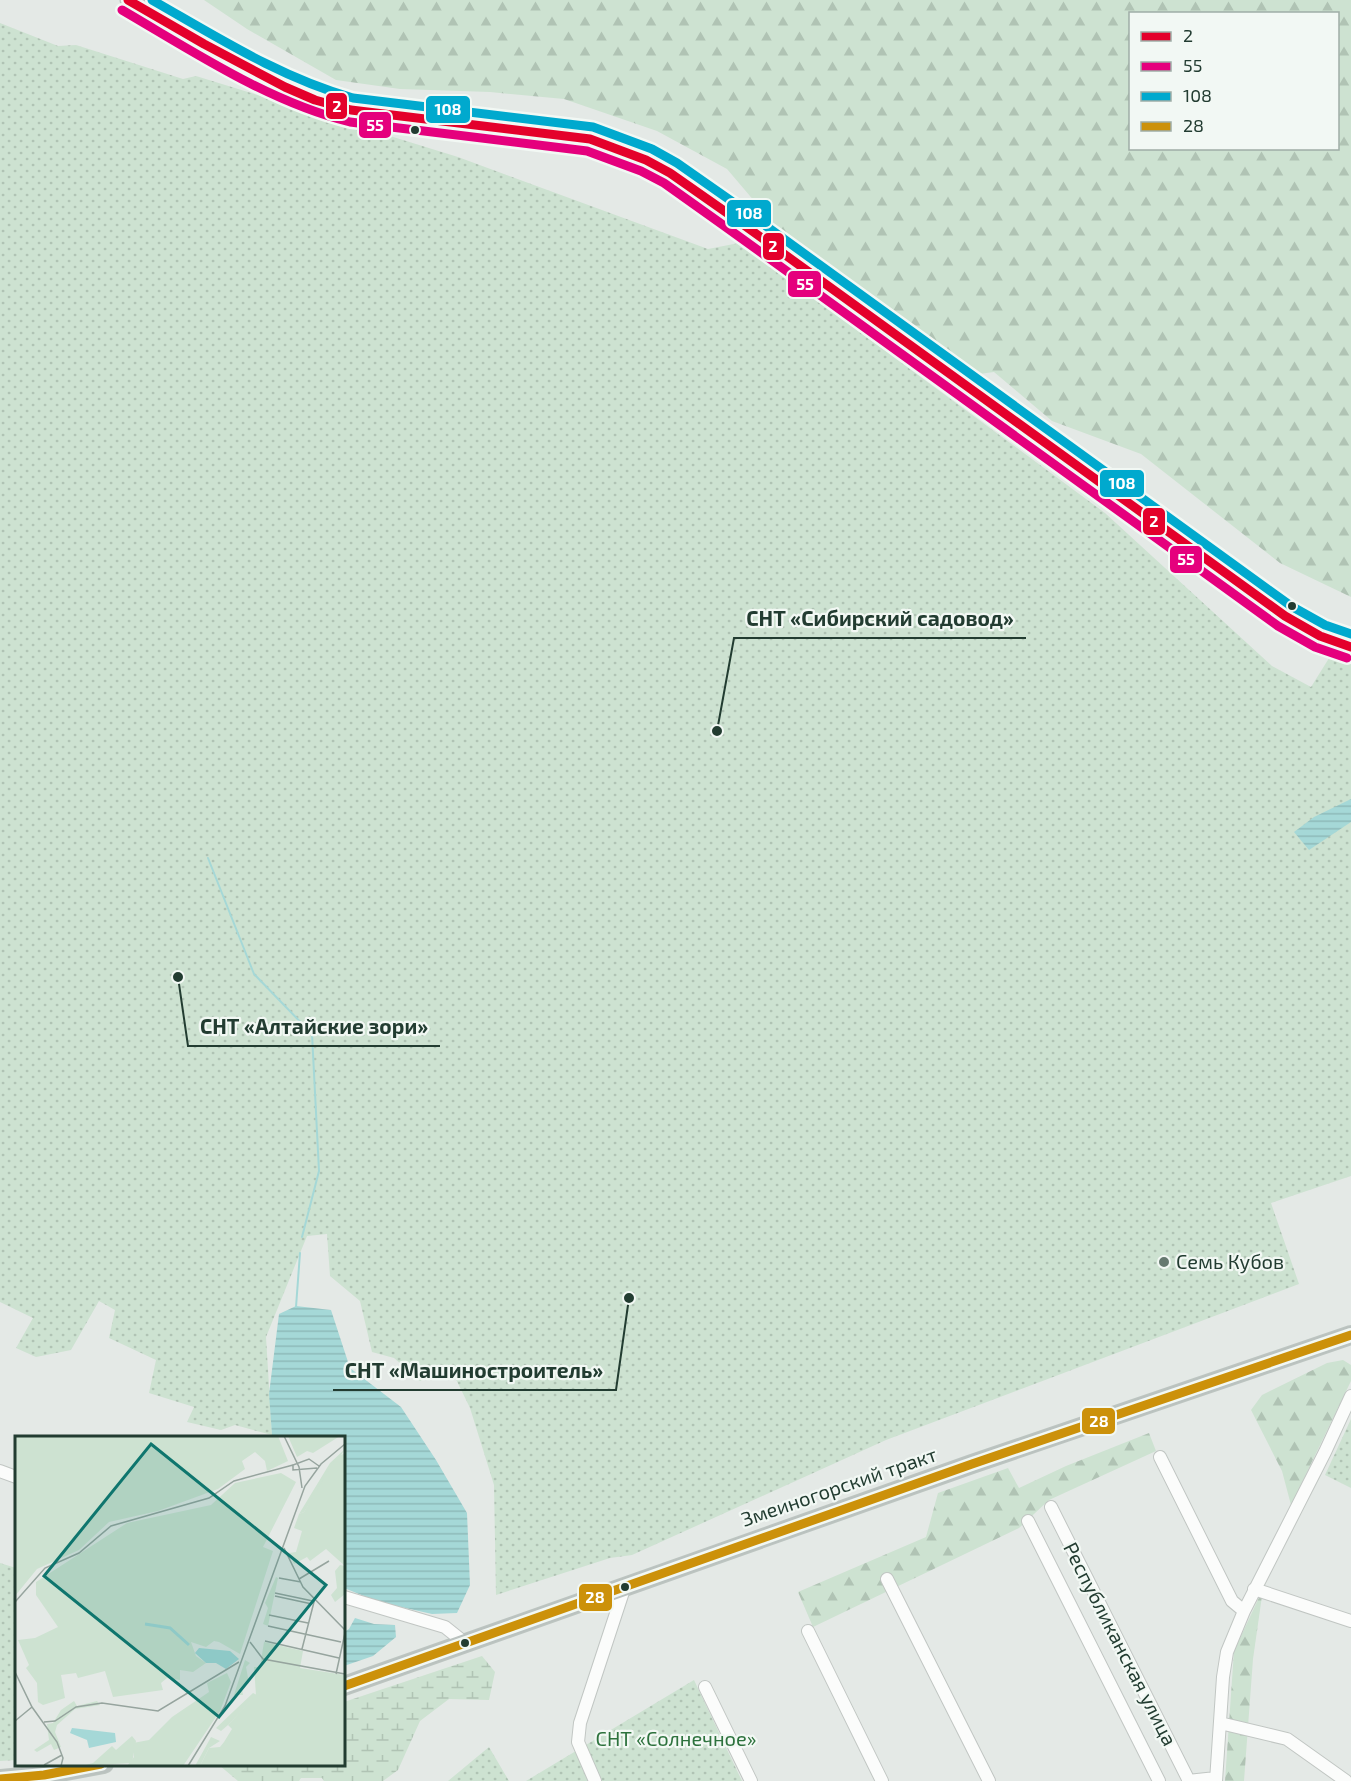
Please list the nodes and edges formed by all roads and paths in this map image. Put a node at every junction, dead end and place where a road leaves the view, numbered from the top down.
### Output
1 (128, 0) edge
2 (1351, 647) edge
3 (1351, 1335) edge
4 (1351, 1396) edge
5 (1160, 1457) dead end
6 (0, 1471) edge
7 (15, 1477) edge
8 (1051, 1507) dead end
9 (1028, 1521) dead end
10 (887, 1579) dead end
11 (625, 1586) junction
12 (1254, 1589) junction
13 (345, 1597) edge
14 (1244, 1611) junction
15 (1351, 1621) edge
16 (808, 1631) dead end
17 (465, 1643) junction
18 (345, 1686) edge
19 (705, 1687) dead end
20 (1220, 1723) junction
21 (93, 1766) edge
22 (0, 1779) edge
23 (1216, 1779) edge
24 (595, 1781) edge
25 (751, 1781) edge
26 (882, 1781) edge
27 (989, 1781) edge
28 (1159, 1781) edge
29 (1189, 1781) edge
30 (1346, 1781) edge

1 - 2 main road
3 - 11 highway, Змеиногорский тракт
4 - 12 street
5 - 14 street
6 - 7 street
8 - 29 street, Республиканская улица
9 - 28 street, Республиканская улица
10 - 27 street
11 - 17 highway, Змеиногорский тракт
11 - 24 street
12 - 14 street
12 - 15 street
13 - 17 street
14 - 20 street
16 - 26 street
17 - 18 highway, Змеиногорский тракт
19 - 25 street
20 - 23 street
20 - 30 street
21 - 22 highway
23 - 29 street

